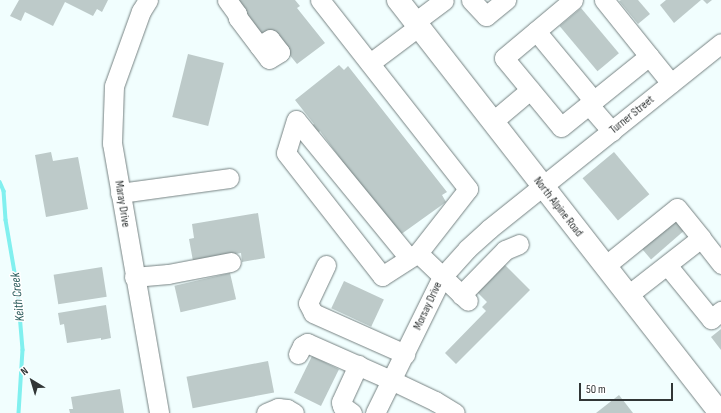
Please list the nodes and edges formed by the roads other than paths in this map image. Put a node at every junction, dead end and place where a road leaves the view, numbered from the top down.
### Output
1 (148, 0) edge
2 (227, 0) edge
3 (320, 0) edge
4 (398, 0) edge
5 (444, 0) edge
6 (471, 0) edge
7 (506, 0) edge
8 (573, 0) edge
9 (604, 0) edge
10 (416, 24) junction
11 (536, 31) junction
12 (259, 46) dead end
13 (719, 49) edge
14 (649, 56) junction
15 (370, 63) junction
16 (671, 83) junction
17 (530, 90) junction
18 (591, 103) junction
19 (492, 122) junction
20 (612, 131) junction
21 (229, 178) dead end
22 (542, 187) junction
23 (120, 193) junction
24 (701, 238) junction
25 (519, 244) dead end
26 (413, 256) junction
27 (230, 262) dead end
28 (721, 264) edge
29 (326, 265) dead end
30 (667, 265) junction
31 (605, 266) junction
32 (134, 277) junction
33 (442, 277) junction
34 (628, 295) junction
35 (721, 311) edge
36 (298, 354) dead end
37 (405, 354) junction
38 (358, 365) junction
39 (391, 380) junction
40 (159, 413) edge
41 (266, 413) edge
42 (294, 413) edge
43 (352, 413) edge
44 (375, 413) edge
45 (455, 413) edge
46 (720, 413) edge

1 - 23 street, Maray Drive
2 - 12 street
3 - 15 street
4 - 10 main road, North Alpine Road
5 - 10 street
6 - 7 street
8 - 11 street
9 - 14 street
10 - 15 street
10 - 19 main road, North Alpine Road
11 - 17 street
11 - 18 street
13 - 16 street, Turner Street
14 - 16 street
14 - 18 street
15 - 26 street
16 - 20 street, Turner Street
17 - 18 street
17 - 19 street
18 - 20 street
19 - 22 main road, North Alpine Road
20 - 22 street, Turner Street
21 - 23 street
22 - 31 main road, North Alpine Road
22 - 33 street, Morsay Drive
23 - 32 street, Maray Drive
24 - 28 street
24 - 30 street
24 - 31 street
25 - 33 street
26 - 26 street
26 - 33 street
27 - 32 street
29 - 37 street
30 - 34 street
30 - 35 street
31 - 34 main road, North Alpine Road
32 - 40 street, Maray Drive
33 - 37 street, Morsay Drive
34 - 46 main road, North Alpine Road
36 - 38 street
37 - 39 street, Morsay Drive
38 - 39 street
38 - 43 street
39 - 44 street, Morsay Drive
39 - 45 street
41 - 42 street

